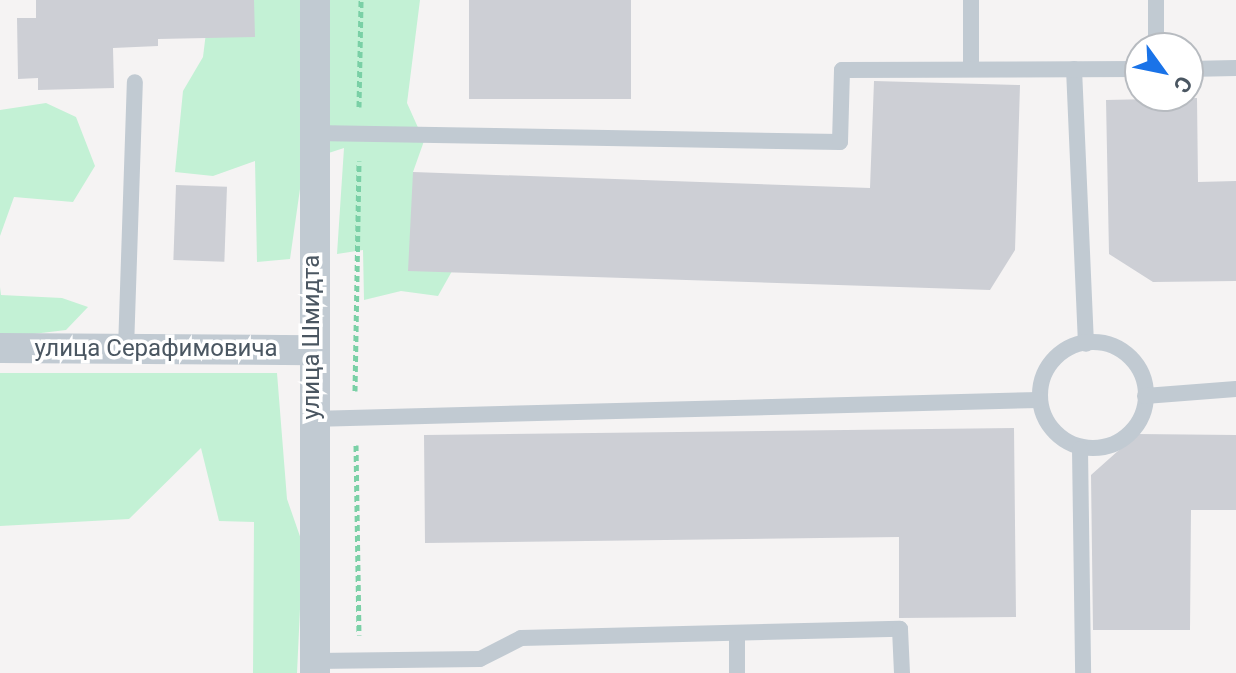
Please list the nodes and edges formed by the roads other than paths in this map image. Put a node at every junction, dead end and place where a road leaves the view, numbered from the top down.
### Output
1 (315, 0) edge
2 (971, 0) edge
3 (1156, 0) edge
4 (1156, 32) edge
5 (1236, 68) edge
6 (971, 69) junction
7 (1074, 69) junction
8 (1124, 69) edge
9 (1204, 69) edge
10 (135, 82) dead end
11 (314, 133) junction
12 (1086, 344) junction
13 (0, 348) edge
14 (126, 349) junction
15 (312, 350) junction
16 (1236, 389) edge
17 (1145, 396) junction
18 (1040, 400) junction
19 (312, 419) junction
20 (1080, 449) junction
21 (737, 637) junction
22 (315, 667) edge
23 (737, 673) edge
24 (902, 673) edge
25 (1083, 673) edge

1 - 11 street, улица Шмидта
2 - 6 lane
3 - 4 lane
5 - 9 lane
6 - 7 lane
6 - 11 lane
7 - 8 lane
7 - 12 lane
10 - 14 lane
11 - 15 street, улица Шмидта
12 - 17 lane
12 - 18 lane
13 - 14 street, улица Серафимовича
14 - 15 street, улица Серафимовича
15 - 19 street, улица Шмидта
16 - 17 lane
17 - 20 lane
18 - 19 lane
18 - 20 lane
19 - 22 street, улица Шмидта
20 - 25 lane
21 - 22 lane
21 - 23 lane
21 - 24 lane

